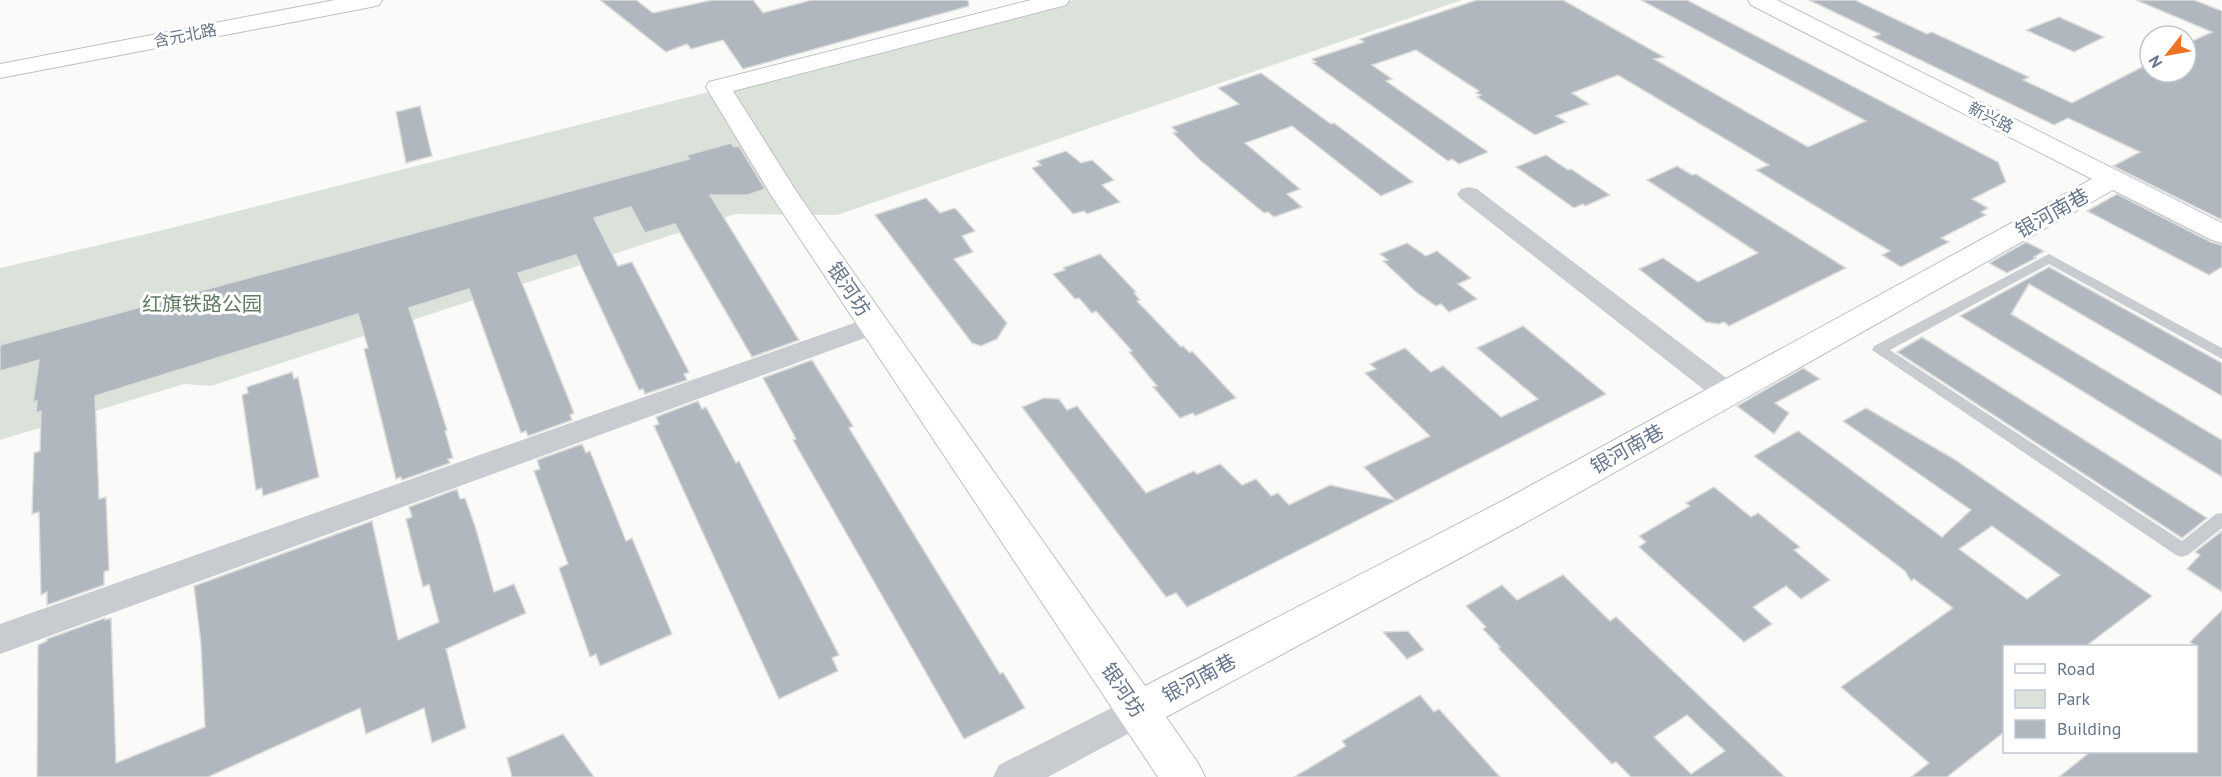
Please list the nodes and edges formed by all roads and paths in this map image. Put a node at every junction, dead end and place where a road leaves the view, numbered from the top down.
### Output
1 (371, 0) edge
2 (1058, 0) edge
3 (1759, 0) edge
4 (0, 71) edge
5 (2113, 179) junction
6 (1469, 194) dead end
7 (2222, 234) edge
8 (874, 325) junction
9 (2222, 354) edge
10 (1727, 393) junction
11 (2222, 519) edge
12 (0, 639) edge
13 (1137, 711) junction
14 (1012, 777) edge
15 (1183, 777) edge

1 - 4 street, 含元北路
2 - 8 street, 银河坊
3 - 5 street, 新兴路
5 - 7 street, 新兴路
5 - 10 street, 银河南巷
6 - 10 street
8 - 12 street
8 - 13 street, 银河坊
9 - 11 lane
10 - 13 street, 银河南巷
13 - 14 street
13 - 15 street, 银河坊

